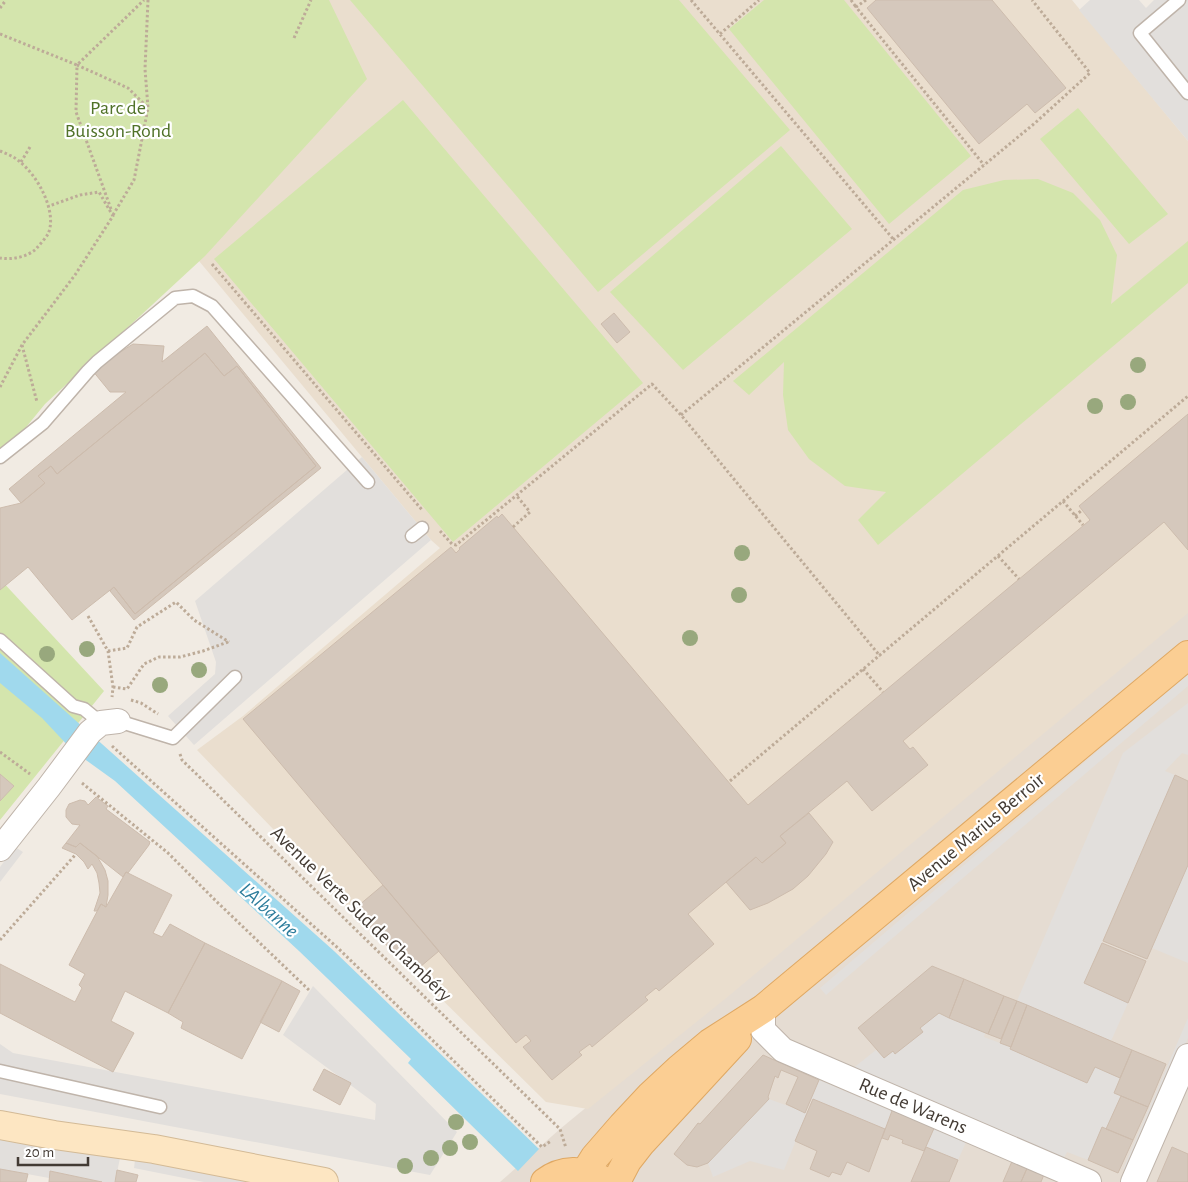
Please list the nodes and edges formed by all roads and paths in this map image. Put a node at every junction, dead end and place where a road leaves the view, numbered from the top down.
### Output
1 (6, 0) edge
2 (144, 0) edge
3 (148, 0) edge
4 (311, 0) edge
5 (691, 0) edge
6 (759, 0) edge
7 (851, 0) edge
8 (866, 0) edge
9 (1032, 0) edge
10 (1179, 0) edge
11 (0, 8) edge
12 (856, 8) junction
13 (0, 34) edge
14 (720, 34) junction
15 (294, 38) dead end
16 (77, 65) junction
17 (1188, 93) edge
18 (148, 108) junction
19 (30, 147) dead end
20 (0, 151) edge
21 (20, 162) junction
22 (984, 165) junction
23 (49, 206) junction
24 (113, 216) junction
25 (894, 240) junction
26 (0, 258) edge
27 (212, 264) dead end
28 (22, 345) junction
29 (0, 387) edge
30 (1188, 396) edge
31 (681, 415) junction
32 (43, 424) junction
33 (0, 457) edge
34 (368, 482) dead end
35 (516, 495) junction
36 (1063, 501) junction
37 (1082, 510) dead end
38 (1075, 516) junction
39 (1083, 526) dead end
40 (512, 527) dead end
41 (998, 556) junction
42 (1019, 579) dead end
43 (88, 616) dead end
44 (0, 640) edge
45 (108, 651) junction
46 (1188, 655) edge
47 (880, 656) junction
48 (863, 669) junction
49 (235, 677) dead end
50 (113, 688) junction
51 (883, 692) dead end
52 (119, 698) dead end
53 (126, 698) dead end
54 (101, 726) junction
55 (173, 738) junction
56 (0, 752) edge
57 (62, 771) junction
58 (730, 781) dead end
59 (0, 849) edge
60 (76, 854) dead end
61 (0, 940) edge
62 (310, 991) dead end
63 (763, 1009) junction
64 (1188, 1056) edge
65 (0, 1071) edge
66 (160, 1107) dead end
67 (0, 1125) edge
68 (551, 1141) dead end
69 (589, 1175) edge
70 (324, 1182) edge
71 (545, 1182) edge
72 (616, 1182) edge
73 (1089, 1182) edge
74 (1133, 1182) edge

1 - 11 path
2 - 16 path
3 - 18 path
4 - 15 path
5 - 14 path
6 - 14 path
7 - 12 path
8 - 12 path
9 - 22 path
10 - 17 lane
12 - 22 path
13 - 16 path
14 - 25 path
16 - 18 path
16 - 24 path
18 - 24 path
19 - 21 path
20 - 21 path
21 - 23 path
22 - 25 path
23 - 24 path
23 - 26 path
24 - 28 path
25 - 31 path
27 - 35 path
28 - 29 path
28 - 32 path
30 - 36 path
31 - 35 path
31 - 47 path
32 - 33 lane
32 - 34 lane
35 - 40 path
36 - 38 path
36 - 41 path
37 - 38 path
38 - 39 path
41 - 42 path
41 - 47 path
43 - 45 path
44 - 54 lane
45 - 50 path
45 - 50 path
46 - 63 main road, Avenue Marius Berroir
47 - 48 path
48 - 51 path
48 - 58 path
49 - 55 lane
50 - 52 path
53 - 55 path, Avenue Verte Sud de Chambéry
54 - 55 lane
54 - 57 street
54 - 68 path
55 - 69 path, Avenue Verte Sud de Chambéry
56 - 57 path
57 - 59 street
57 - 62 path
60 - 61 path
63 - 69 main road, Avenue Marius Berroir
63 - 72 main road, Avenue Marius Berroir
63 - 73 street, Rue de Warens
64 - 74 street
65 - 66 lane
67 - 70 main road
69 - 71 main road

